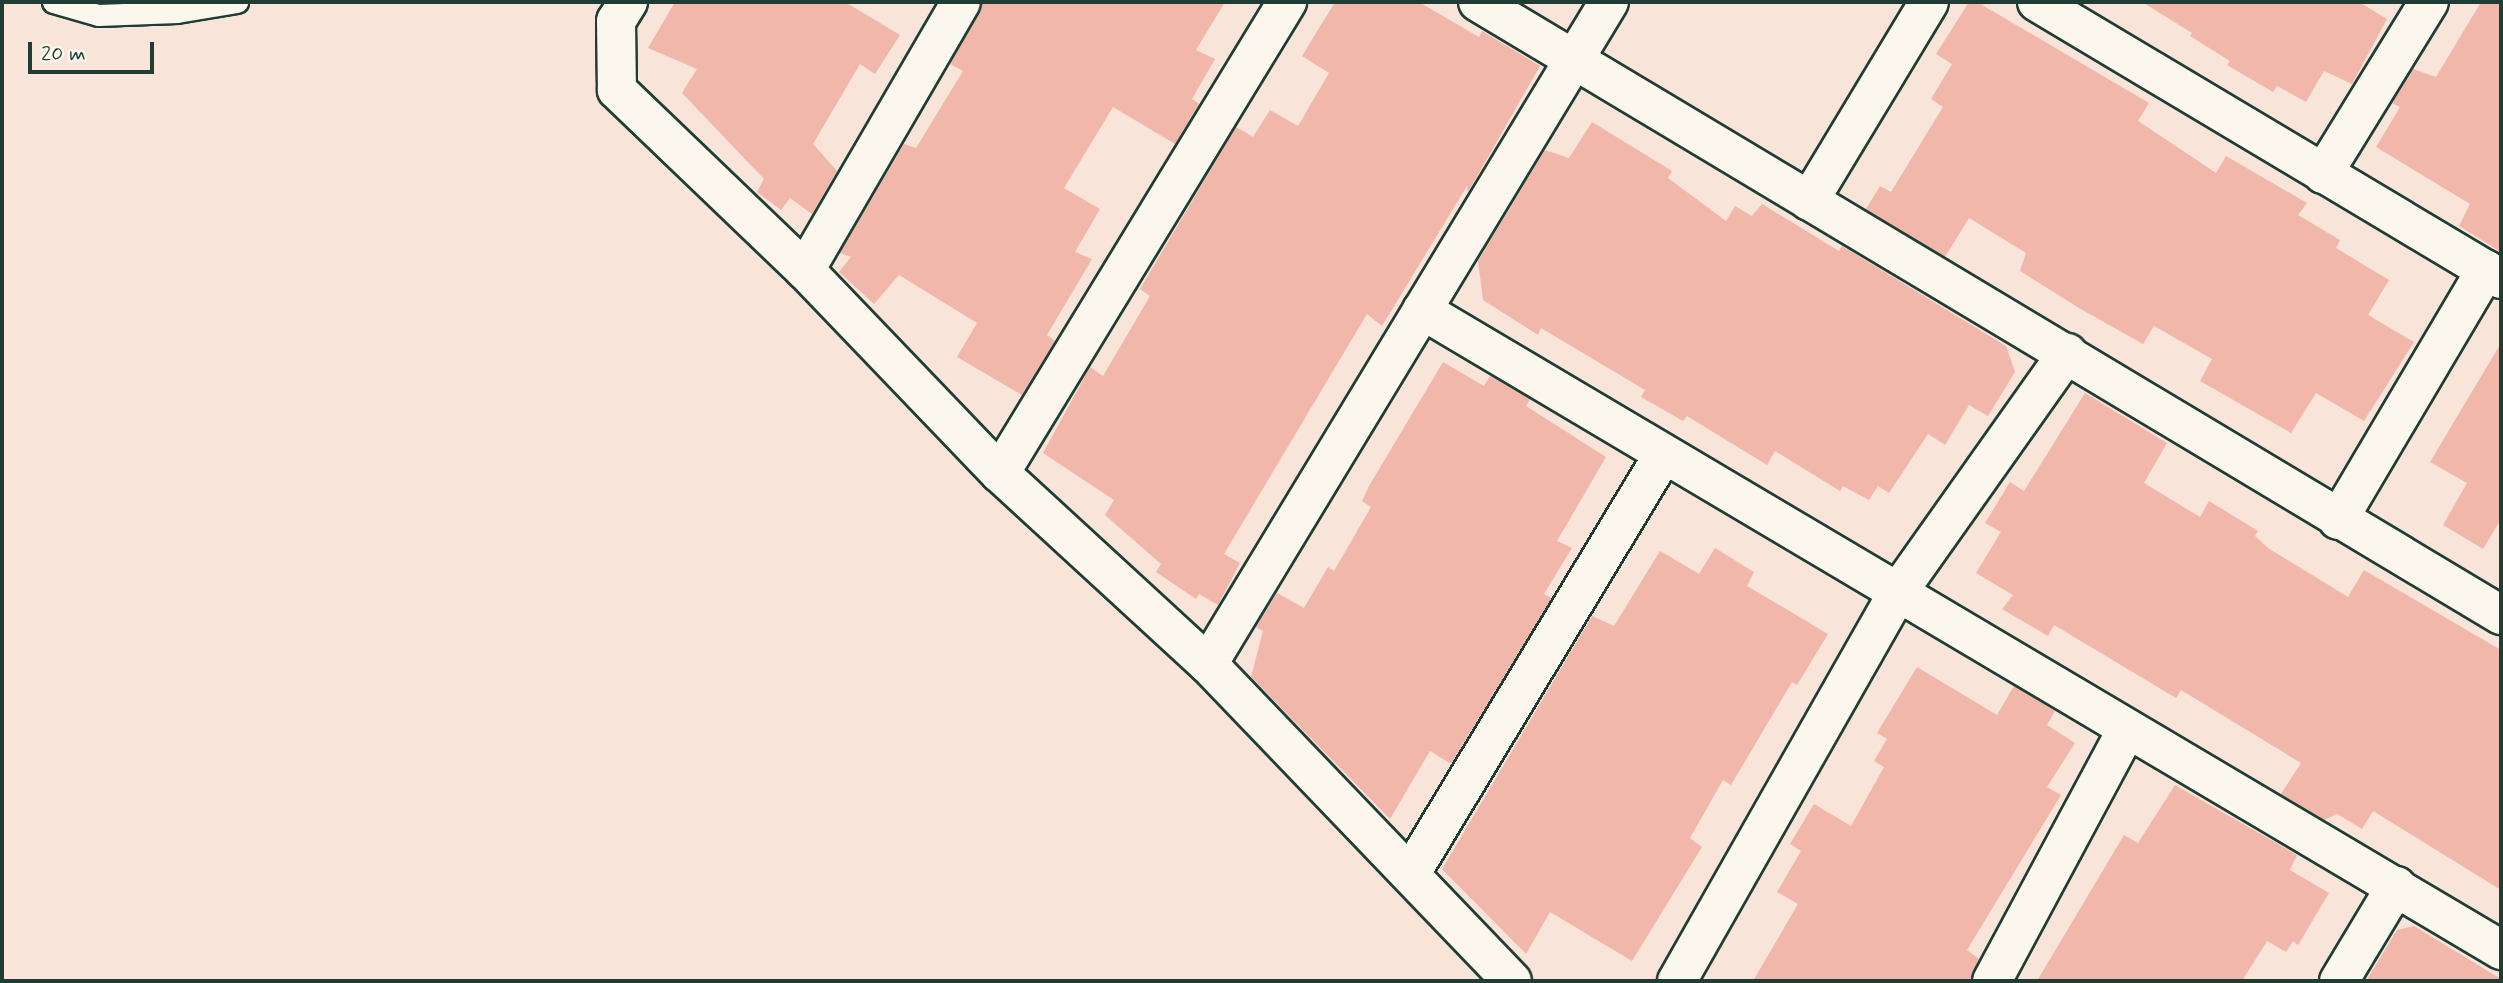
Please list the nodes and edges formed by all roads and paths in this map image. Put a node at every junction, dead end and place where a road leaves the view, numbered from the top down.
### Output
1 (53, 2) edge
2 (237, 2) edge
3 (628, 2) edge
4 (961, 2) edge
5 (1287, 2) edge
6 (1479, 2) edge
7 (1609, 2) edge
8 (1929, 2) edge
9 (2037, 2) edge
10 (2429, 2) edge
11 (2078, 12) edge
12 (1574, 60) junction
13 (2323, 174) junction
14 (1809, 201) junction
15 (805, 270) junction
16 (2494, 275) edge
17 (1422, 310) junction
18 (2067, 353) junction
19 (1664, 454) junction
20 (1000, 473) junction
21 (2338, 520) junction
22 (1898, 592) junction
23 (2501, 614) edge
24 (1208, 664) junction
25 (2127, 729) junction
26 (1411, 873) junction
27 (2396, 886) junction
28 (2501, 950) edge
29 (1512, 981) edge
30 (1676, 981) edge
31 (1992, 981) edge
32 (2339, 981) edge

1 - 2 lane
3 - 15 street
4 - 15 street
5 - 20 street
6 - 12 street
7 - 12 street
8 - 14 street
9 - 11 street
10 - 13 street
11 - 13 street
12 - 14 street
12 - 17 street
13 - 16 street
14 - 18 street
15 - 20 street
16 - 21 street
17 - 19 street
17 - 24 street
18 - 21 street
18 - 22 street
19 - 22 street
19 - 26 street
20 - 24 street
21 - 23 street
22 - 25 street
22 - 30 street
24 - 26 street
25 - 27 street
25 - 31 street
26 - 29 street
27 - 28 street
27 - 32 street

